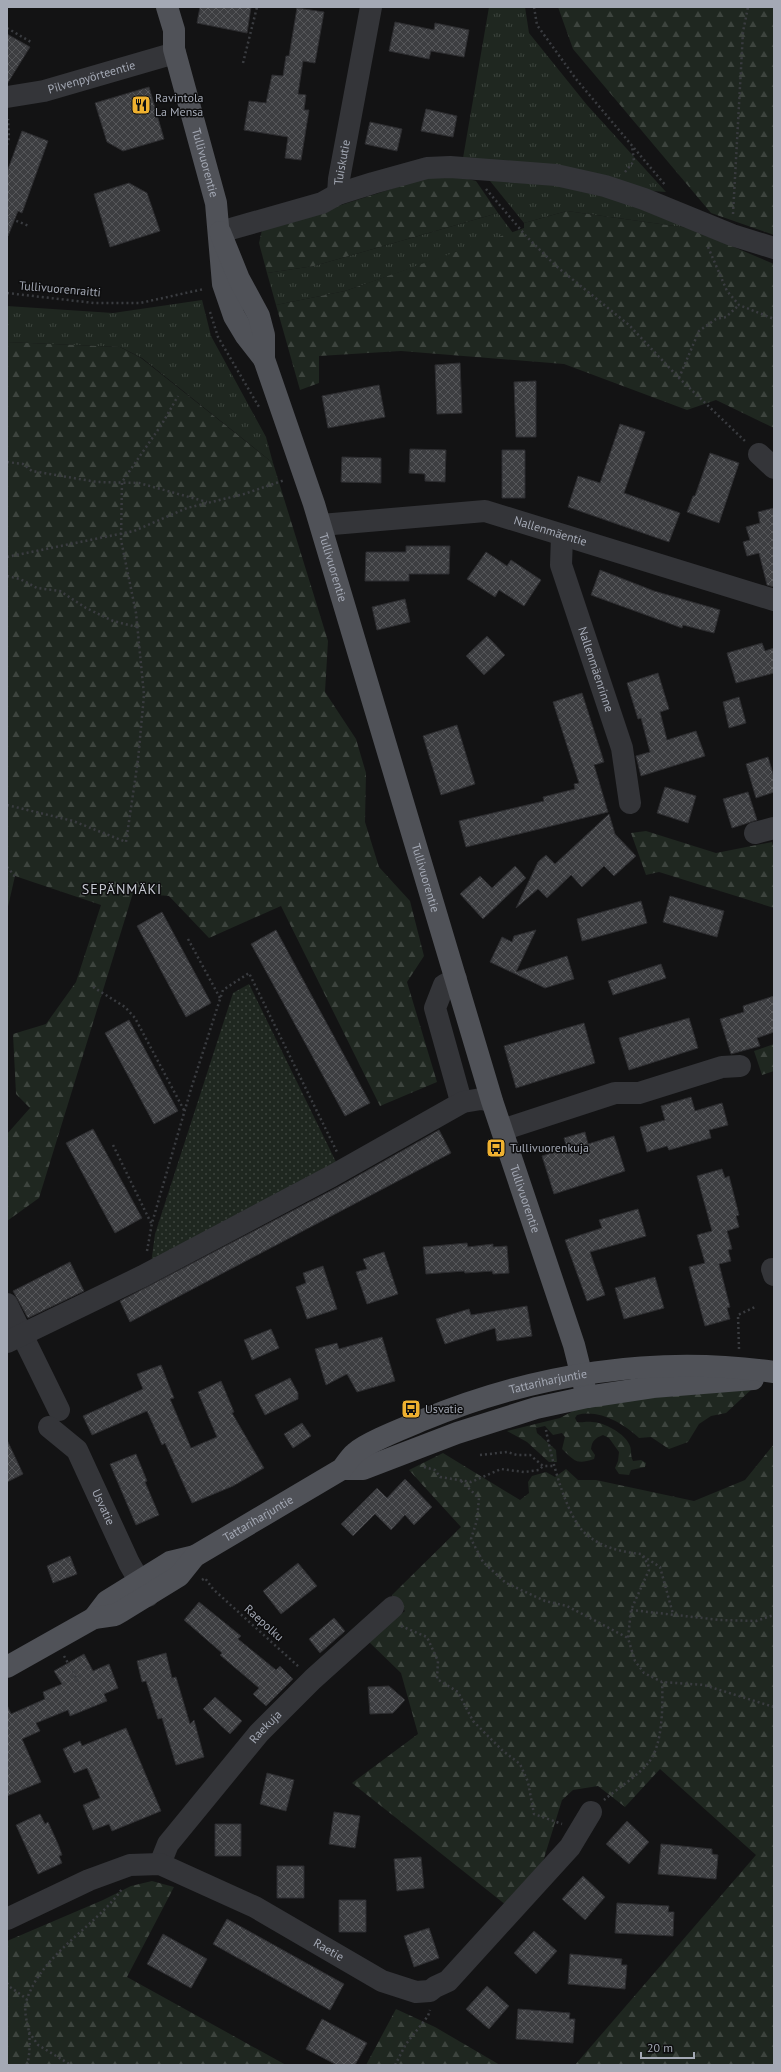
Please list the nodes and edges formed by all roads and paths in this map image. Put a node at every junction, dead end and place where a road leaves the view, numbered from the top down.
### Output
1 (153, 7) edge
2 (167, 7) edge
3 (257, 7) edge
4 (371, 7) edge
5 (534, 7) edge
6 (748, 7) edge
7 (7, 28) edge
8 (31, 42) dead end
9 (175, 51) junction
10 (243, 63) dead end
11 (7, 108) edge
12 (7, 145) edge
13 (632, 145) junction
14 (468, 167) junction
15 (605, 186) junction
16 (668, 188) dead end
17 (338, 194) junction
18 (7, 217) edge
19 (693, 220) junction
20 (29, 226) dead end
21 (220, 232) junction
22 (732, 235) junction
23 (774, 248) edge
24 (7, 293) edge
25 (207, 296) dead end
26 (739, 305) junction
27 (210, 311) dead end
28 (774, 319) edge
29 (679, 378) junction
30 (178, 396) dead end
31 (261, 411) dead end
32 (766, 461) edge
33 (7, 462) edge
34 (289, 479) dead end
35 (122, 482) junction
36 (208, 503) junction
37 (321, 525) junction
38 (121, 534) junction
39 (562, 536) junction
40 (7, 557) edge
41 (7, 576) edge
42 (774, 600) edge
43 (137, 627) junction
44 (630, 803) dead end
45 (7, 805) edge
46 (7, 867) edge
47 (15, 876) dead end
48 (188, 940) dead end
49 (456, 979) junction
50 (93, 987) dead end
51 (221, 998) junction
52 (740, 1066) dead end
53 (492, 1101) junction
54 (463, 1102) junction
55 (185, 1112) junction
56 (502, 1130) junction
57 (113, 1145) dead end
58 (345, 1169) junction
59 (152, 1223) junction
60 (143, 1276) junction
61 (7, 1304) edge
62 (754, 1308) dead end
63 (15, 1338) edge
64 (740, 1355) dead end
65 (774, 1372) edge
66 (582, 1374) junction
67 (774, 1377) edge
68 (588, 1397) junction
69 (546, 1430) dead end
70 (480, 1455) dead end
71 (421, 1466) dead end
72 (543, 1466) junction
73 (555, 1466) junction
74 (342, 1469) junction
75 (461, 1482) junction
76 (641, 1554) junction
77 (205, 1578) dead end
78 (143, 1588) junction
79 (631, 1610) junction
80 (388, 1611) joint
81 (672, 1614) junction
82 (774, 1615) edge
83 (628, 1638) junction
84 (64, 1656) dead end
85 (68, 1663) dead end
86 (7, 1667) edge
87 (73, 1671) dead end
88 (313, 1679) junction
89 (662, 1682) junction
90 (78, 1683) dead end
91 (774, 1707) edge
92 (586, 1819) junction
93 (160, 1864) junction
94 (130, 1865) junction
95 (7, 1919) edge
96 (7, 1983) edge
97 (435, 1987) junction
98 (27, 1999) junction
99 (29, 2032) junction
100 (27, 2065) edge
101 (71, 2065) edge
102 (396, 2065) edge

1 - 9 main road, Tullivuorentie
2 - 9 main road, Tullivuorentie
3 - 10 path
4 - 17 street, Tuiskutie
5 - 13 path
6 - 22 path
7 - 8 path
9 - 11 street, Pilvenpyörteentie
9 - 21 main road, Tullivuorentie
11 - 12 path
13 - 15 path
13 - 16 path
14 - 15 street
14 - 17 street
14 - 29 path
15 - 19 street
17 - 21 street, Tuiskutie
18 - 20 path
19 - 22 street
19 - 26 path
21 - 37 main road, Tullivuorentie
22 - 23 street
24 - 25 path, Tullivuorenraitti
26 - 28 path
26 - 29 path
27 - 31 path
29 - 32 path
30 - 35 path
33 - 35 path
34 - 36 path
35 - 36 path
35 - 38 path
36 - 38 path
37 - 39 street, Nallenmäentie
37 - 49 main road, Tullivuorentie
38 - 40 path
38 - 43 path
39 - 42 street, Nallenmäentie
39 - 44 street, Nallenmäenrinne
41 - 43 path
43 - 45 path
46 - 47 path
48 - 51 path
49 - 53 main road, Tullivuorentie
49 - 54 street
50 - 55 path
51 - 55 path
51 - 58 path
52 - 56 street
53 - 54 street
53 - 56 main road, Tullivuorentie
54 - 58 street
55 - 59 path
56 - 66 main road, Tullivuorentie
57 - 59 path
58 - 60 street
59 - 60 path
60 - 63 street
61 - 63 street, Usvatie
62 - 64 path
63 - 78 street, Usvatie
65 - 66 main road, Tattariharjuntie
66 - 68 main road, Tullivuorentie
66 - 74 main road, Tattariharjuntie
67 - 68 main road, Tattariharjuntie
68 - 74 main road, Tattariharjuntie
69 - 73 path
70 - 72 path
71 - 75 path
72 - 73 path
72 - 75 path
73 - 76 path
74 - 78 main road, Tattariharjuntie
75 - 83 path
76 - 79 path
76 - 81 path
77 - 88 path, Raepolku
78 - 86 main road, Tattariharjuntie
79 - 81 path
79 - 83 path
80 - 88 street, Raekuja
80 - 92 path
81 - 82 path
83 - 89 path
84 - 85 path
87 - 90 path
88 - 93 street, Raekuja
89 - 91 path
89 - 92 path
92 - 97 street, Raetie
93 - 94 street, Raetie
93 - 97 street, Raetie
94 - 95 street, Raetie
94 - 98 path
96 - 98 path
97 - 102 path
98 - 99 path
99 - 100 path
99 - 101 path

